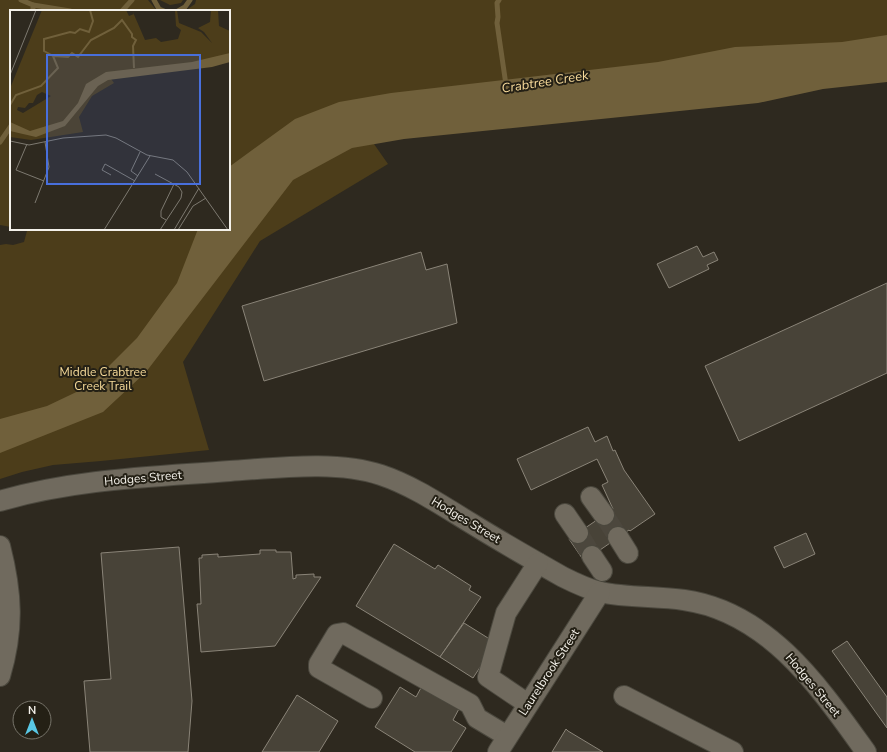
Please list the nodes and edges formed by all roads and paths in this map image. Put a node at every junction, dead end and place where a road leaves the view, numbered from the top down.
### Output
1 (591, 497) dead end
2 (0, 501) edge
3 (565, 514) dead end
4 (604, 515) tunnel mouth
5 (578, 533) tunnel mouth
6 (0, 546) edge
7 (538, 563) junction
8 (600, 592) junction
9 (0, 676) edge
10 (624, 696) dead end
11 (372, 698) dead end
12 (528, 704) junction
13 (502, 744) edge
14 (733, 752) edge
15 (866, 752) edge

1 - 4 street
2 - 7 street, Hodges Street
3 - 5 street
6 - 9 street
7 - 8 street, Hodges Street
7 - 12 street
8 - 12 street, Laurelbrook Street
8 - 15 street, Hodges Street
10 - 14 street
11 - 13 street
12 - 13 street, Laurelbrook Street

